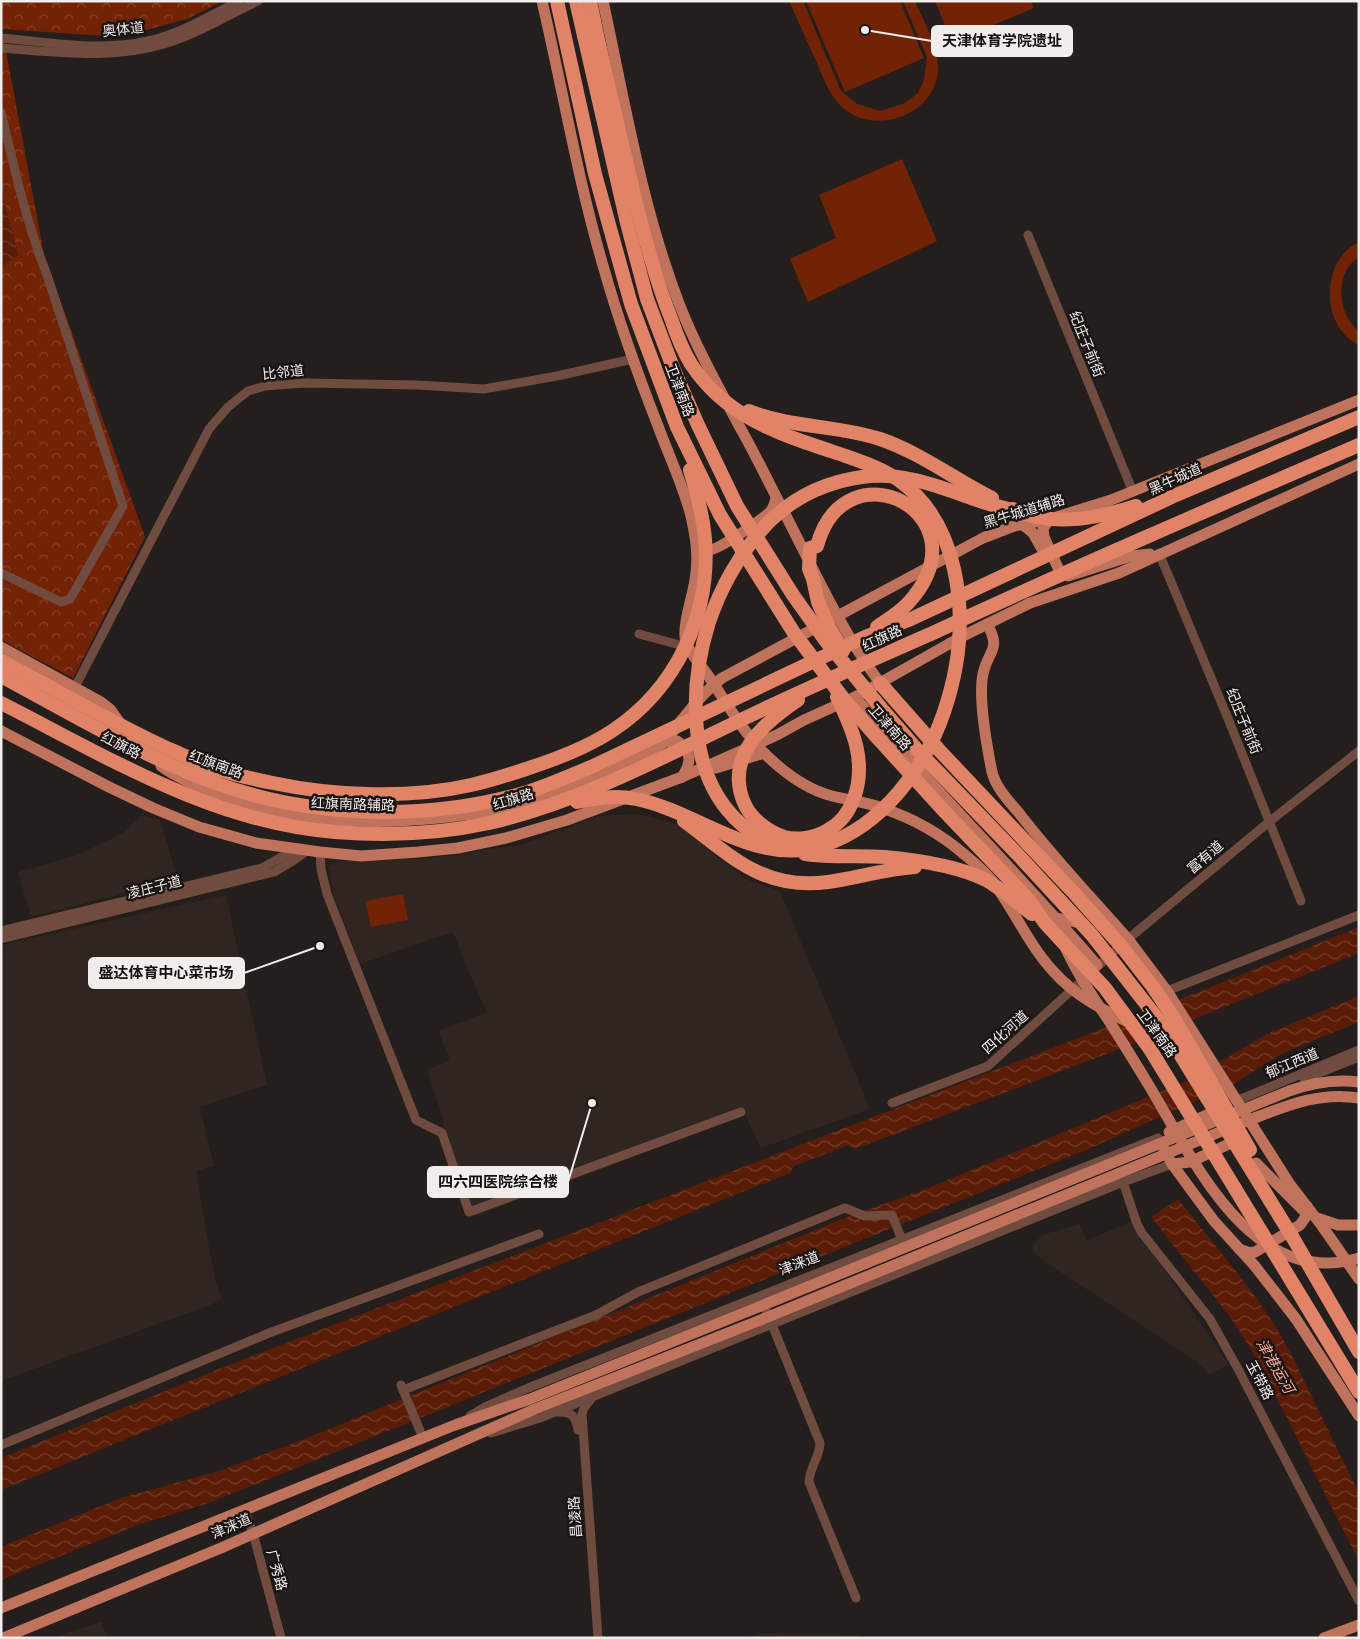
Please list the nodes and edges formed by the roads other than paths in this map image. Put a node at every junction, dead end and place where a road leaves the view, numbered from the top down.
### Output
1 (240, 1) edge
2 (258, 1) edge
3 (542, 1) edge
4 (557, 1) edge
5 (576, 1) edge
6 (590, 1) edge
7 (603, 1) edge
8 (1, 38) edge
9 (1, 48) edge
10 (1, 112) edge
11 (1028, 235) dead end
12 (633, 358) junction
13 (717, 394) junction
14 (1359, 400) edge
15 (1359, 417) edge
16 (682, 438) junction
17 (1359, 444) edge
18 (1359, 464) edge
19 (1133, 492) junction
20 (1176, 495) junction
21 (776, 498) junction
22 (1021, 518) junction
23 (1050, 520) junction
24 (696, 541) junction
25 (1159, 553) junction
26 (1, 573) edge
27 (1007, 575) joint
28 (1041, 598) junction
29 (837, 616) junction
30 (987, 624) junction
31 (684, 632) junction
32 (639, 634) dead end
33 (865, 637) junction
34 (680, 645) joint
35 (1, 648) edge
36 (1, 660) edge
37 (1, 676) edge
38 (824, 680) junction
39 (880, 683) junction
40 (714, 684) junction
41 (75, 687) junction
42 (859, 692) junction
43 (1, 703) edge
44 (1, 731) edge
45 (666, 742) junction
46 (756, 744) junction
47 (1359, 751) edge
48 (764, 753) junction
49 (212, 768) junction
50 (698, 770) junction
51 (682, 777) junction
52 (543, 797) junction
53 (299, 805) junction
54 (439, 808) joint
55 (667, 809) junction
56 (521, 814) junction
57 (1269, 822) junction
58 (551, 826) junction
59 (301, 850) junction
60 (320, 852) junction
61 (937, 866) junction
62 (1301, 901) dead end
63 (1359, 915) edge
64 (1051, 921) junction
65 (1, 931) edge
66 (1, 939) edge
67 (1128, 939) junction
68 (1063, 943) junction
69 (1097, 965) junction
70 (1072, 989) junction
71 (1167, 991) junction
72 (1359, 1050) edge
73 (1359, 1057) edge
74 (1359, 1082) edge
75 (1234, 1098) junction
76 (1359, 1098) edge
77 (892, 1103) dead end
78 (741, 1112) dead end
79 (1243, 1112) junction
80 (1196, 1114) junction
81 (1252, 1127) junction
82 (1158, 1138) junction
83 (1256, 1163) junction
84 (1172, 1164) junction
85 (1123, 1182) junction
86 (1306, 1206) junction
87 (1300, 1225) junction
88 (1359, 1225) edge
89 (1322, 1226) junction
90 (539, 1234) dead end
91 (900, 1237) junction
92 (1293, 1238) junction
93 (1239, 1249) junction
94 (1255, 1252) junction
95 (1359, 1258) edge
96 (1254, 1265) junction
97 (1359, 1279) edge
98 (760, 1295) junction
99 (772, 1324) junction
100 (1359, 1352) edge
101 (1359, 1392) edge
102 (592, 1397) junction
103 (532, 1404) junction
104 (555, 1412) junction
105 (1359, 1416) edge
106 (455, 1425) junction
107 (423, 1438) junction
108 (470, 1439) junction
109 (1, 1445) edge
110 (244, 1510) junction
111 (253, 1532) junction
112 (856, 1598) dead end
113 (1359, 1601) edge
114 (1, 1608) edge
115 (1359, 1626) edge
116 (3, 1638) edge
117 (281, 1638) edge
118 (592, 1638) edge
119 (598, 1638) edge
120 (1324, 1638) edge

1 - 8 street, 奥体道
2 - 9 street
3 - 12 main road
4 - 16 highway, 卫津南路
5 - 42 highway, 卫津南路
6 - 13 highway
7 - 21 main road
10 - 26 street
11 - 19 street, 纪庄子前街
12 - 24 main road
12 - 41 street, 比邻道
13 - 22 highway
13 - 55 highway
14 - 19 main road, 黑牛城道辅路
15 - 20 highway, 黑牛城道
16 - 38 highway, 卫津南路
16 - 49 highway
17 - 38 highway, 红旗路
18 - 25 main road
19 - 23 main road, 黑牛城道辅路
20 - 22 highway
20 - 27 highway, 黑牛城道
21 - 24 main road
21 - 29 main road
22 - 23 main road, 黑牛城道辅路
22 - 28 main road
22 - 29 main road, 黑牛城道辅路
22 - 61 highway
23 - 25 main road
24 - 31 main road
25 - 28 main road
25 - 57 street, 纪庄子前街
27 - 33 highway, 红旗路
28 - 30 main road
29 - 39 main road
29 - 40 main road, 黑牛城道辅路
30 - 39 main road
30 - 67 main road
31 - 34 main road
31 - 40 main road
32 - 34 street
33 - 42 highway
33 - 54 highway, 红旗路
35 - 41 main road, 红旗南路辅路
36 - 49 highway
37 - 53 highway, 红旗南路
38 - 38 highway
38 - 56 highway, 红旗路
38 - 64 highway, 卫津南路
39 - 42 main road
39 - 83 highway
40 - 45 main road, 红旗南路辅路
40 - 46 main road
41 - 52 main road, 红旗南路辅路
42 - 46 main road
42 - 64 main road
42 - 92 highway, 卫津南路
43 - 56 highway, 红旗路
44 - 59 main road
45 - 51 main road
45 - 52 main road, 红旗南路辅路
46 - 48 main road
46 - 50 main road
47 - 57 street, 富有道
48 - 50 main road
48 - 70 main road
49 - 53 highway
50 - 51 main road
51 - 58 main road
52 - 58 main road
53 - 54 highway, 红旗南路
55 - 56 highway
55 - 61 highway
57 - 62 street, 纪庄子前街
57 - 67 street, 富有道
58 - 60 main road
59 - 60 main road
59 - 65 street, 凌庄子道
59 - 66 street, 凌庄子道
60 - 78 street
61 - 64 highway
63 - 71 street
64 - 67 main road
64 - 68 highway, 卫津南路
64 - 69 main road
67 - 69 street, 富有道
67 - 71 main road
68 - 95 main road
68 - 101 highway, 卫津南路
69 - 70 street, 富有道
70 - 77 street, 四化河道
70 - 80 main road
71 - 75 main road
72 - 75 street, 郁江西道
73 - 79 street, 郁江西道
74 - 103 main road
75 - 79 main road
75 - 80 main road
76 - 103 main road
79 - 81 main road
80 - 82 main road
81 - 84 main road
81 - 86 main road
82 - 84 main road
82 - 91 street, 津涞道
83 - 88 main road
83 - 92 highway
84 - 85 street, 津涞道
84 - 93 main road
85 - 99 street, 津涞道
85 - 113 street, 玉带路
86 - 87 main road
86 - 89 main road
87 - 89 main road
87 - 94 main road
89 - 97 main road
90 - 109 street
91 - 98 street, 津涞道
91 - 107 street
92 - 100 highway, 卫津南路
93 - 94 main road
93 - 96 main road
94 - 96 main road
96 - 105 main road
98 - 99 street
98 - 106 street, 津涞道
99 - 102 street, 津涞道
99 - 112 street
102 - 104 street, 津涞道
102 - 119 street, 昌凌路
103 - 106 main road, 津涞道
103 - 108 main road, 津涞道
104 - 108 street, 津涞道
104 - 118 street, 昌凌路
106 - 107 main road, 津涞道
107 - 110 main road, 津涞道
108 - 111 main road, 津涞道
110 - 111 street, 广秀路
110 - 114 main road, 津涞道
111 - 116 main road, 津涞道
111 - 117 street, 广秀路
115 - 120 main road

